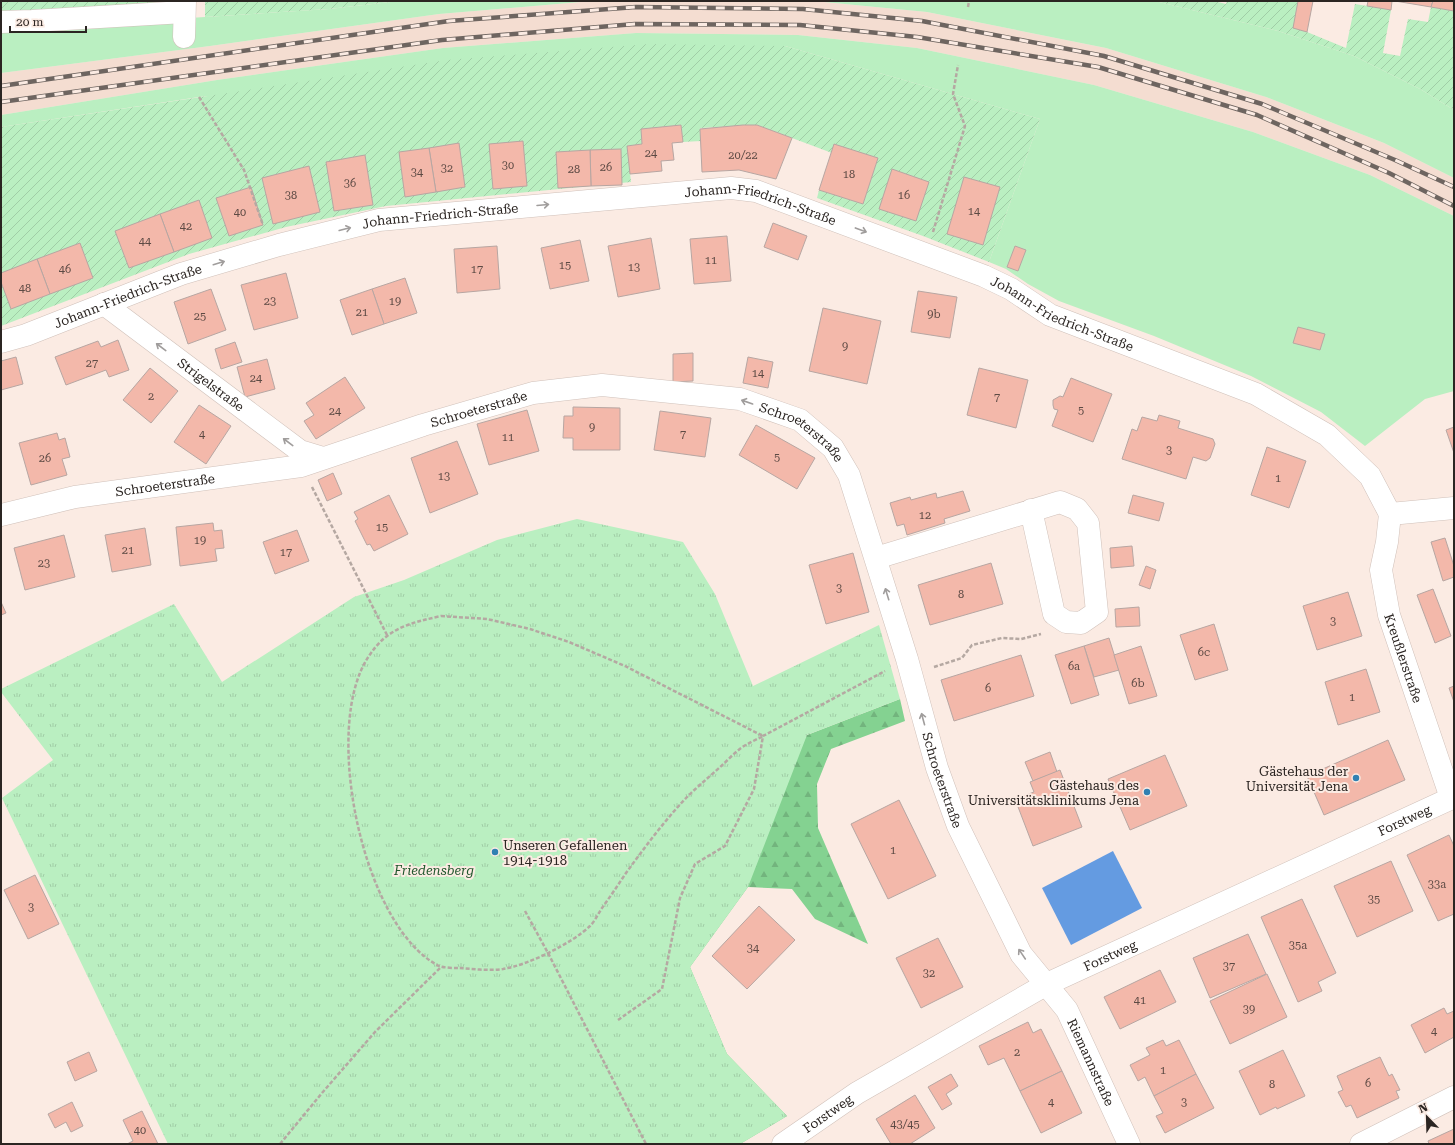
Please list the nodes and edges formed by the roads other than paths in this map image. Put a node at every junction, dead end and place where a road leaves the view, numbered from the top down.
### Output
1 (184, 7) edge
2 (1, 22) edge
3 (184, 37) dead end
4 (104, 304) junction
5 (1, 342) edge
6 (323, 458) junction
7 (1454, 508) edge
8 (1031, 510) junction
9 (1390, 514) junction
10 (1, 515) edge
11 (876, 558) junction
12 (1453, 798) edge
13 (1047, 984) junction
14 (1454, 1097) edge
15 (783, 1144) edge
16 (1129, 1144) edge
17 (1360, 1144) edge

1 - 2 street
1 - 3 street
4 - 5 street, Johann-Friedrich-Straße
6 -> 4 street, Strigelstraße
4 -> 9 street, Johann-Friedrich-Straße
6 - 10 street, Schroeterstraße
11 -> 6 street, Schroeterstraße
7 - 9 street
8 - 8 street
8 - 11 street
9 - 12 street, Kreußlerstraße
13 -> 11 street, Schroeterstraße
12 - 13 street, Forstweg
13 - 15 street, Forstweg
13 - 16 street, Riemannstraße
14 - 17 street

